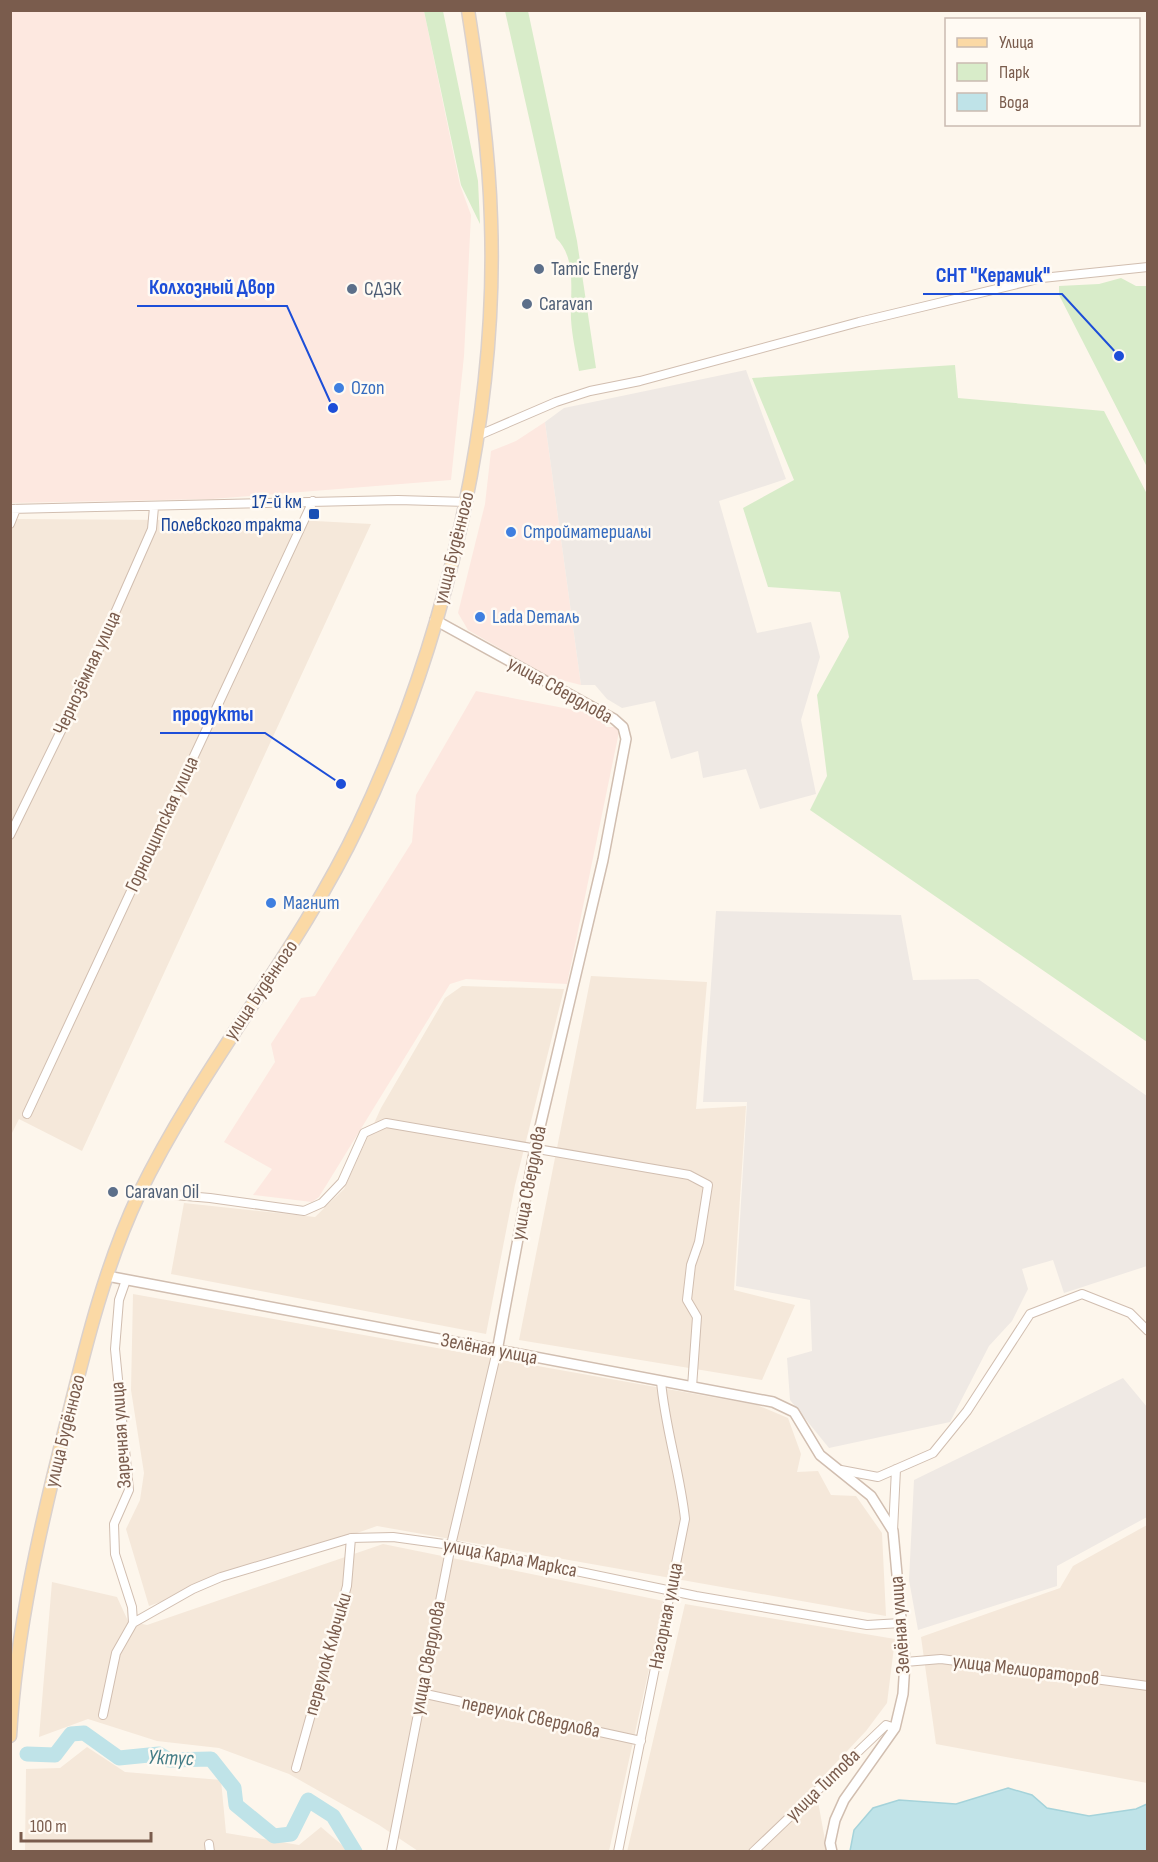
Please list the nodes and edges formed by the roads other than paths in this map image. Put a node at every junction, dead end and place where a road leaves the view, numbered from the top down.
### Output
1 (468, 10) edge
2 (1148, 267) edge
3 (477, 436) junction
4 (313, 501) junction
5 (466, 502) junction
6 (154, 507) junction
7 (13, 509) edge
8 (10, 524) edge
9 (435, 620) junction
10 (10, 835) edge
11 (27, 1114) dead end
12 (535, 1148) junction
13 (140, 1192) junction
14 (106, 1276) junction
15 (126, 1280) junction
16 (1148, 1331) edge
17 (497, 1351) junction
18 (662, 1381) junction
19 (692, 1387) junction
20 (896, 1468) junction
21 (841, 1470) junction
22 (893, 1531) junction
23 (351, 1538) junction
24 (451, 1545) junction
25 (671, 1592) junction
26 (133, 1623) junction
27 (901, 1623) junction
28 (905, 1662) junction
29 (1148, 1686) edge
30 (421, 1693) junction
31 (103, 1715) dead end
32 (895, 1728) junction
33 (10, 1736) edge
34 (641, 1741) junction
35 (296, 1768) dead end
36 (831, 1847) edge
37 (391, 1851) edge
38 (618, 1851) edge
39 (753, 1851) edge

1 - 3 main road, улица Будённого
2 - 3 street
3 - 5 main road, улица Будённого
4 - 5 street
4 - 6 street
4 - 11 street, Горнощитская улица
5 - 9 main road, улица Будённого
6 - 7 street
6 - 10 street, Чернозёмная улица
7 - 8 street
9 - 12 street, улица Свердлова
9 - 13 main road, улица Будённого
12 - 13 street
12 - 17 street, улица Свердлова
12 - 19 street
13 - 14 main road, улица Будённого
14 - 15 street, Зелёная улица
14 - 33 main road, улица Будённого
15 - 17 street, Зелёная улица
15 - 26 street, Заречная улица
16 - 20 street
17 - 18 street, Зелёная улица
17 - 24 street, улица Свердлова
18 - 19 street, Зелёная улица
18 - 25 street, Нагорная улица
19 - 21 street, Зелёная улица
20 - 21 street
20 - 22 street
21 - 22 street, Зелёная улица
22 - 27 street, Зелёная улица
23 - 24 street, улица Карла Маркса
23 - 26 street, улица Карла Маркса
23 - 35 street, переулок Ключики
24 - 25 street, улица Карла Маркса
24 - 30 street, улица Свердлова
25 - 27 street, улица Карла Маркса
25 - 34 street, Нагорная улица
26 - 31 street
27 - 28 street, Зелёная улица
28 - 29 street, улица Мелиораторов
28 - 32 street, Зелёная улица
30 - 34 street, переулок Свердлова
30 - 37 street, улица Свердлова
32 - 36 street, Зелёная улица
32 - 39 street, улица Титова
34 - 38 street, Нагорная улица

